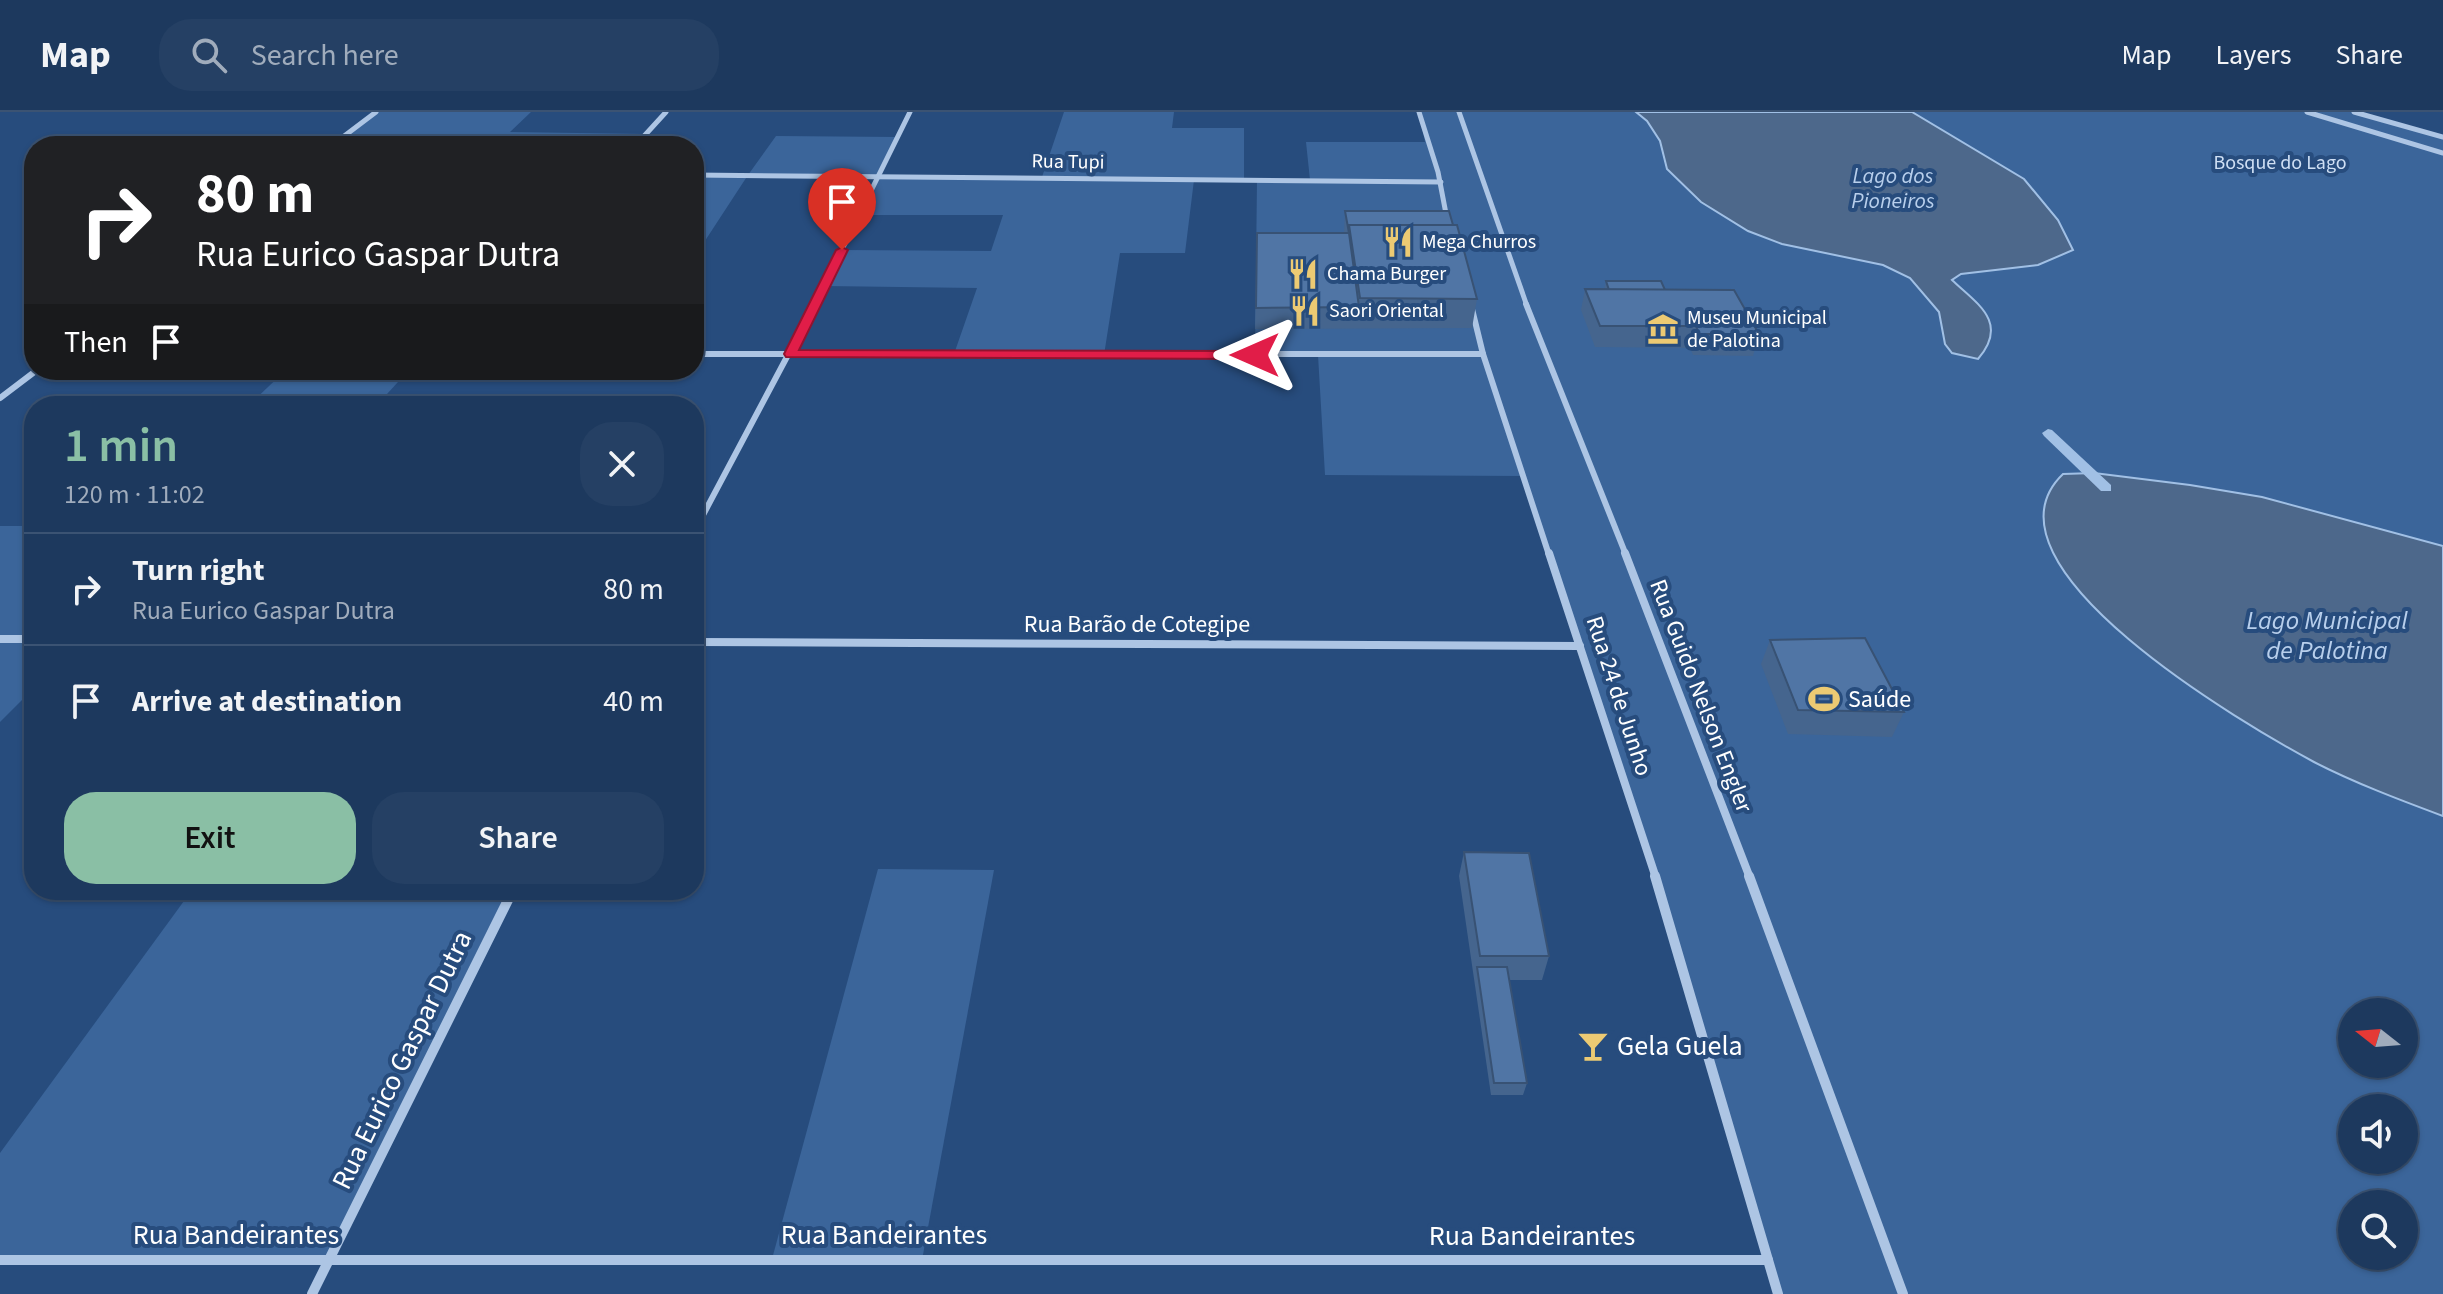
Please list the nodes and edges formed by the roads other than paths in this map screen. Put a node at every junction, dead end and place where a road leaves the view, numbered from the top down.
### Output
1 (376, 112) edge
2 (666, 112) edge
3 (910, 112) edge
4 (1419, 112) edge
5 (1459, 112) edge
6 (2307, 112) edge
7 (2354, 112) edge
8 (344, 136) edge
9 (644, 136) edge
10 (2443, 137) edge
11 (2443, 153) edge
12 (704, 175) edge
13 (878, 176) junction
14 (1441, 182) junction
15 (1448, 222) edge
16 (1469, 297) edge
17 (704, 354) edge
18 (790, 354) junction
19 (1483, 354) junction
20 (24, 380) edge
21 (0, 398) edge
22 (704, 513) edge
23 (0, 639) edge
24 (24, 639) edge
25 (704, 642) edge
26 (1580, 646) junction
27 (508, 900) edge
28 (330, 1259) junction
29 (0, 1260) edge
30 (1768, 1260) junction
31 (312, 1294) edge
32 (1778, 1294) edge
33 (1903, 1294) edge

1 - 8 street
2 - 9 street
3 - 13 street
4 - 14 street
5 - 33 street, Rua Guido Nelson Engler
6 - 11 street
7 - 10 street
12 - 13 street, Rua Tupi
13 - 14 street, Rua Tupi
13 - 18 street
14 - 15 street
16 - 19 street, Rua 24 de Junho
17 - 18 street
18 - 19 street
18 - 22 street
19 - 26 street, Rua 24 de Junho
20 - 21 street
23 - 24 street
25 - 26 street, Rua Barão de Cotegipe
26 - 30 street, Rua 24 de Junho
27 - 28 street, Rua Eurico Gaspar Dutra
28 - 29 street, Rua Bandeirantes
28 - 30 street, Rua Bandeirantes
28 - 31 street, Rua Eurico Gaspar Dutra
30 - 32 street, Rua 24 de Junho

